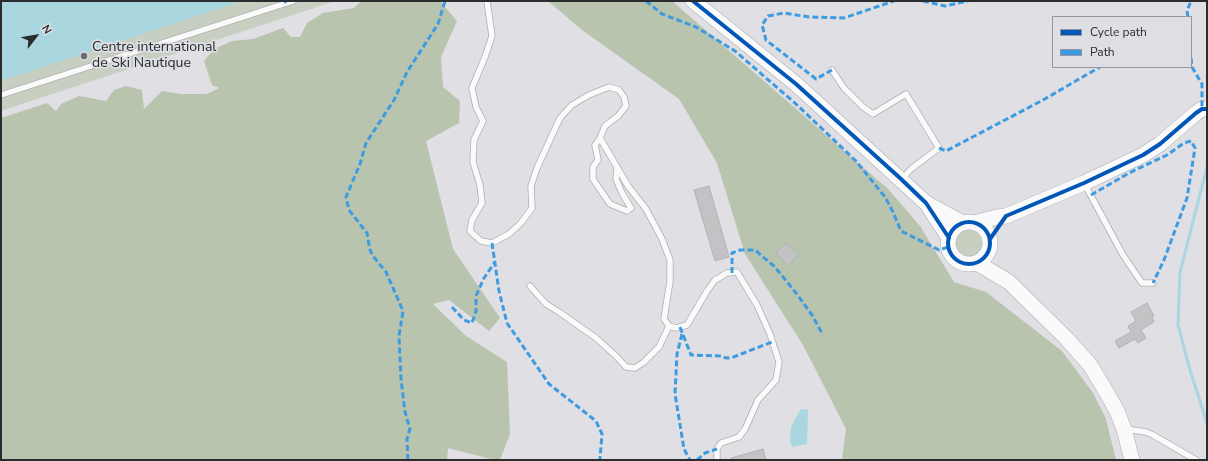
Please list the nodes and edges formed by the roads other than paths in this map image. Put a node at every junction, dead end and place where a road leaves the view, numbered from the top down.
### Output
1 (292, 1) edge
2 (487, 1) edge
3 (693, 1) edge
4 (832, 70) dead end
5 (1, 95) edge
6 (1207, 109) edge
7 (600, 138) junction
8 (617, 168) junction
9 (901, 180) junction
10 (1084, 183) junction
11 (926, 203) junction
12 (1006, 216) junction
13 (969, 223) junction
14 (949, 238) junction
15 (990, 243) junction
16 (977, 263) junction
17 (1009, 282) junction
18 (1153, 283) dead end
19 (530, 286) dead end
20 (669, 326) junction
21 (1124, 429) junction
22 (718, 460) edge
23 (1132, 460) edge
24 (1196, 460) edge

1 - 5 lane
2 - 7 lane
3 - 9 main road
4 - 9 lane
6 - 10 main road
7 - 8 lane
7 - 8 lane
8 - 20 lane
9 - 11 main road
10 - 12 main road
10 - 18 lane
11 - 13 main road
11 - 14 main road
12 - 13 main road
12 - 15 main road
13 - 14 main road
13 - 15 main road
14 - 16 main road
15 - 16 main road
15 - 17 main road
16 - 17 main road
17 - 21 main road
19 - 20 lane
20 - 22 lane
21 - 23 main road
21 - 24 lane

